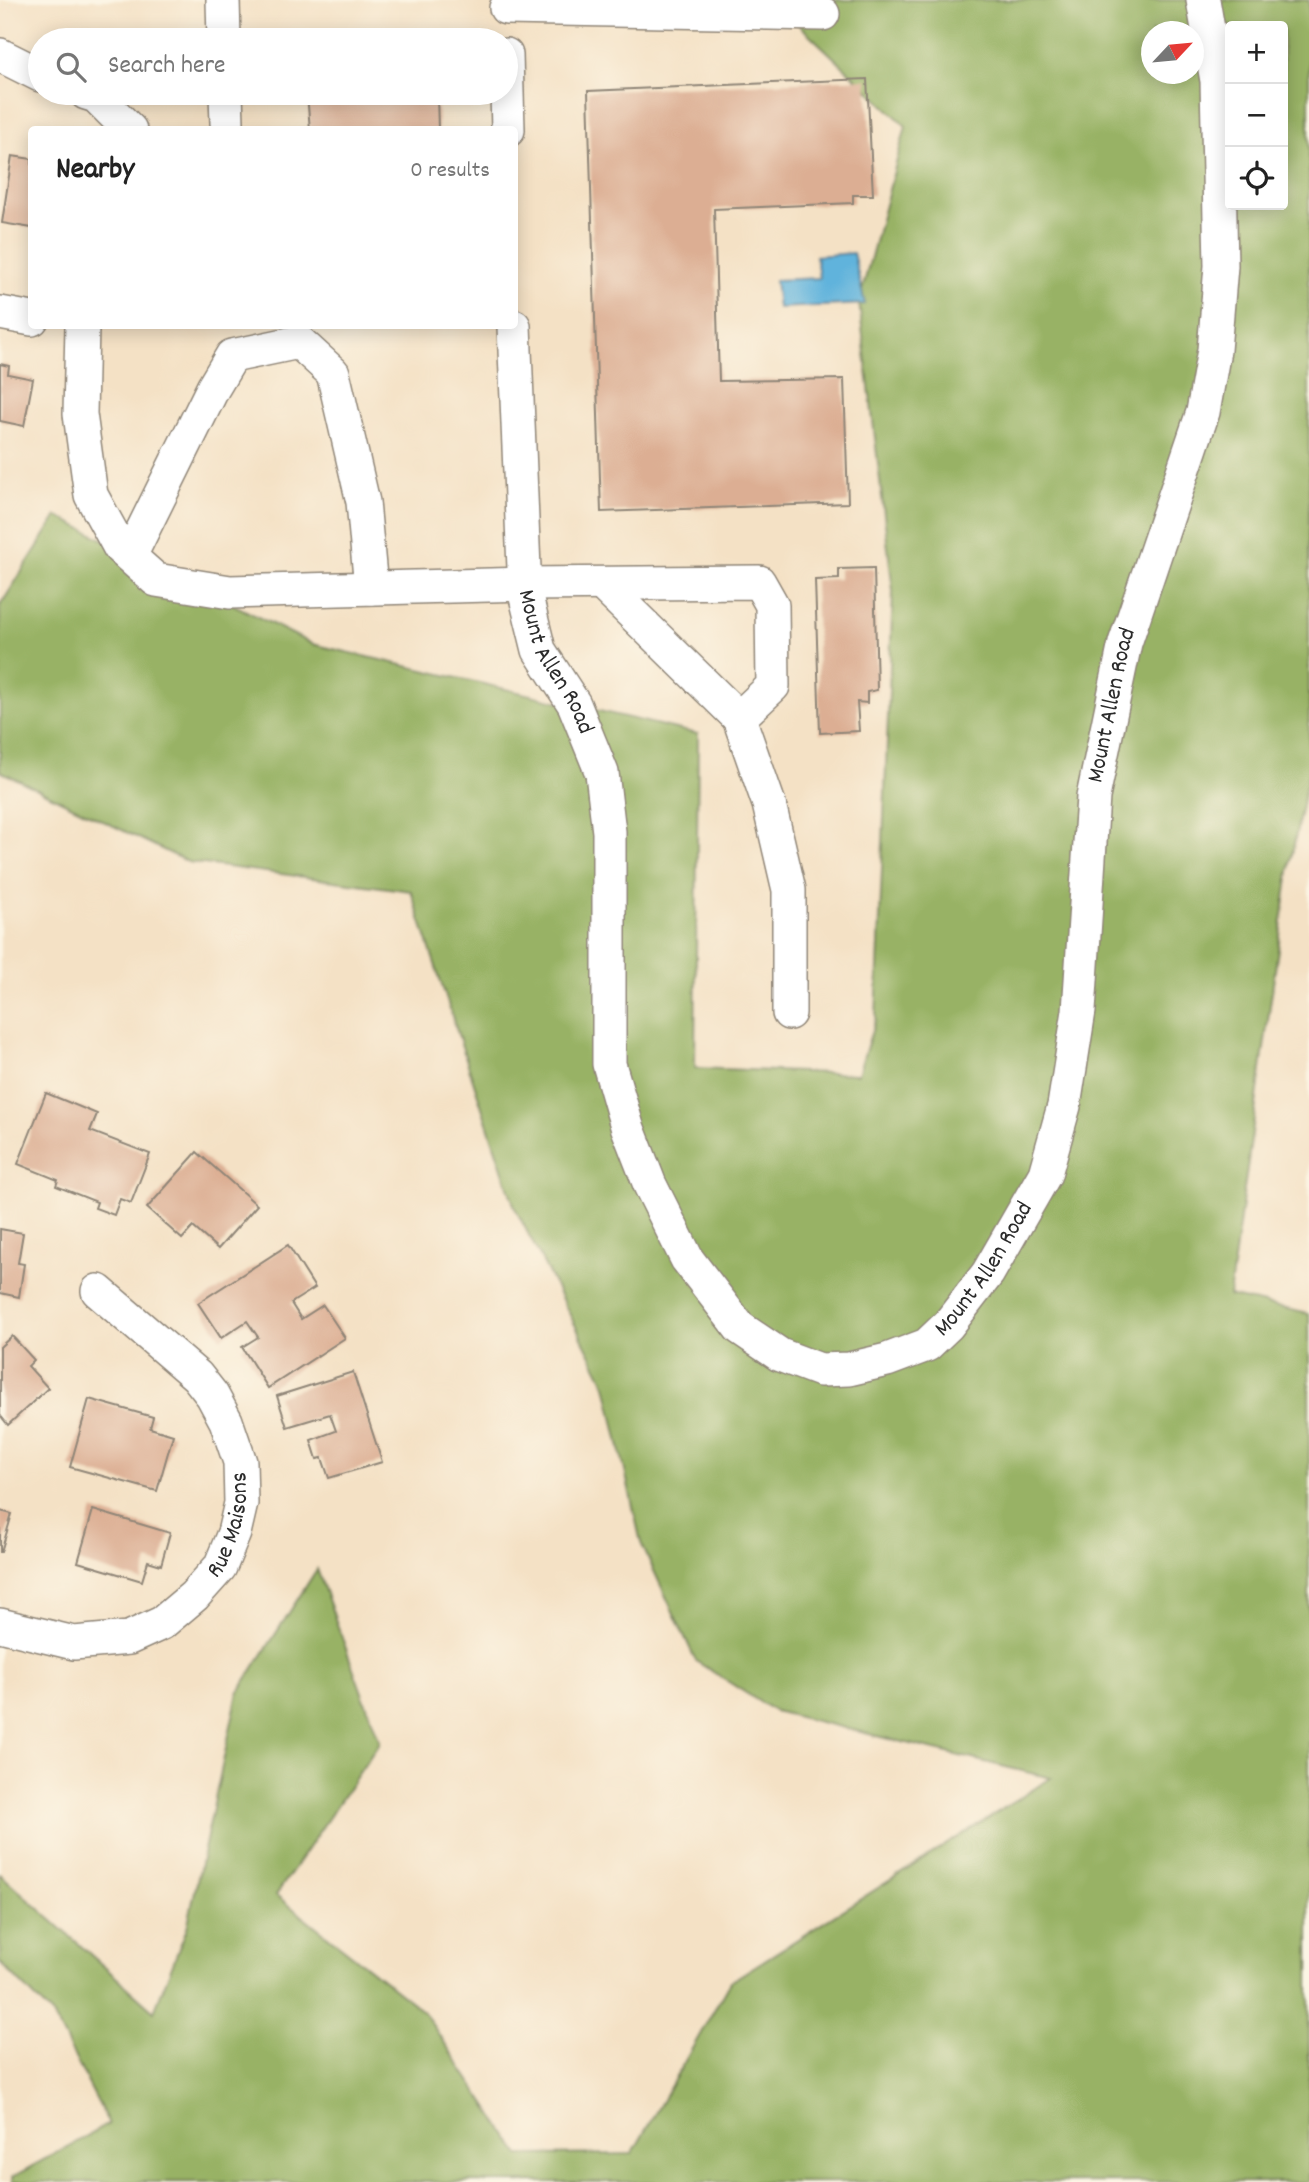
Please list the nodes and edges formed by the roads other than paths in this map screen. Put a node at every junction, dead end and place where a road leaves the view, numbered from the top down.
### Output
1 (223, 0) edge
2 (1203, 0) edge
3 (823, 14) dead end
4 (506, 16) edge
5 (224, 28) edge
6 (0, 55) edge
7 (28, 69) edge
8 (105, 105) edge
9 (507, 105) edge
10 (126, 126) edge
11 (508, 126) edge
12 (0, 313) edge
13 (28, 318) edge
14 (82, 329) edge
15 (514, 329) edge
16 (130, 556) junction
17 (524, 584) junction
18 (603, 585) junction
19 (372, 588) junction
20 (739, 718) junction
21 (789, 1013) dead end
22 (98, 1291) dead end
23 (0, 1625) edge

1 - 5 street
2 - 17 street, Mount Allen Road
3 - 4 street
6 - 7 street
8 - 10 street
9 - 11 street
12 - 13 street
14 - 16 street
15 - 17 street, Mount Allen Road
16 - 19 street
16 - 19 street
17 - 18 street
17 - 19 street
18 - 20 street
18 - 20 street
20 - 21 street
22 - 23 street, Rue Maisons

